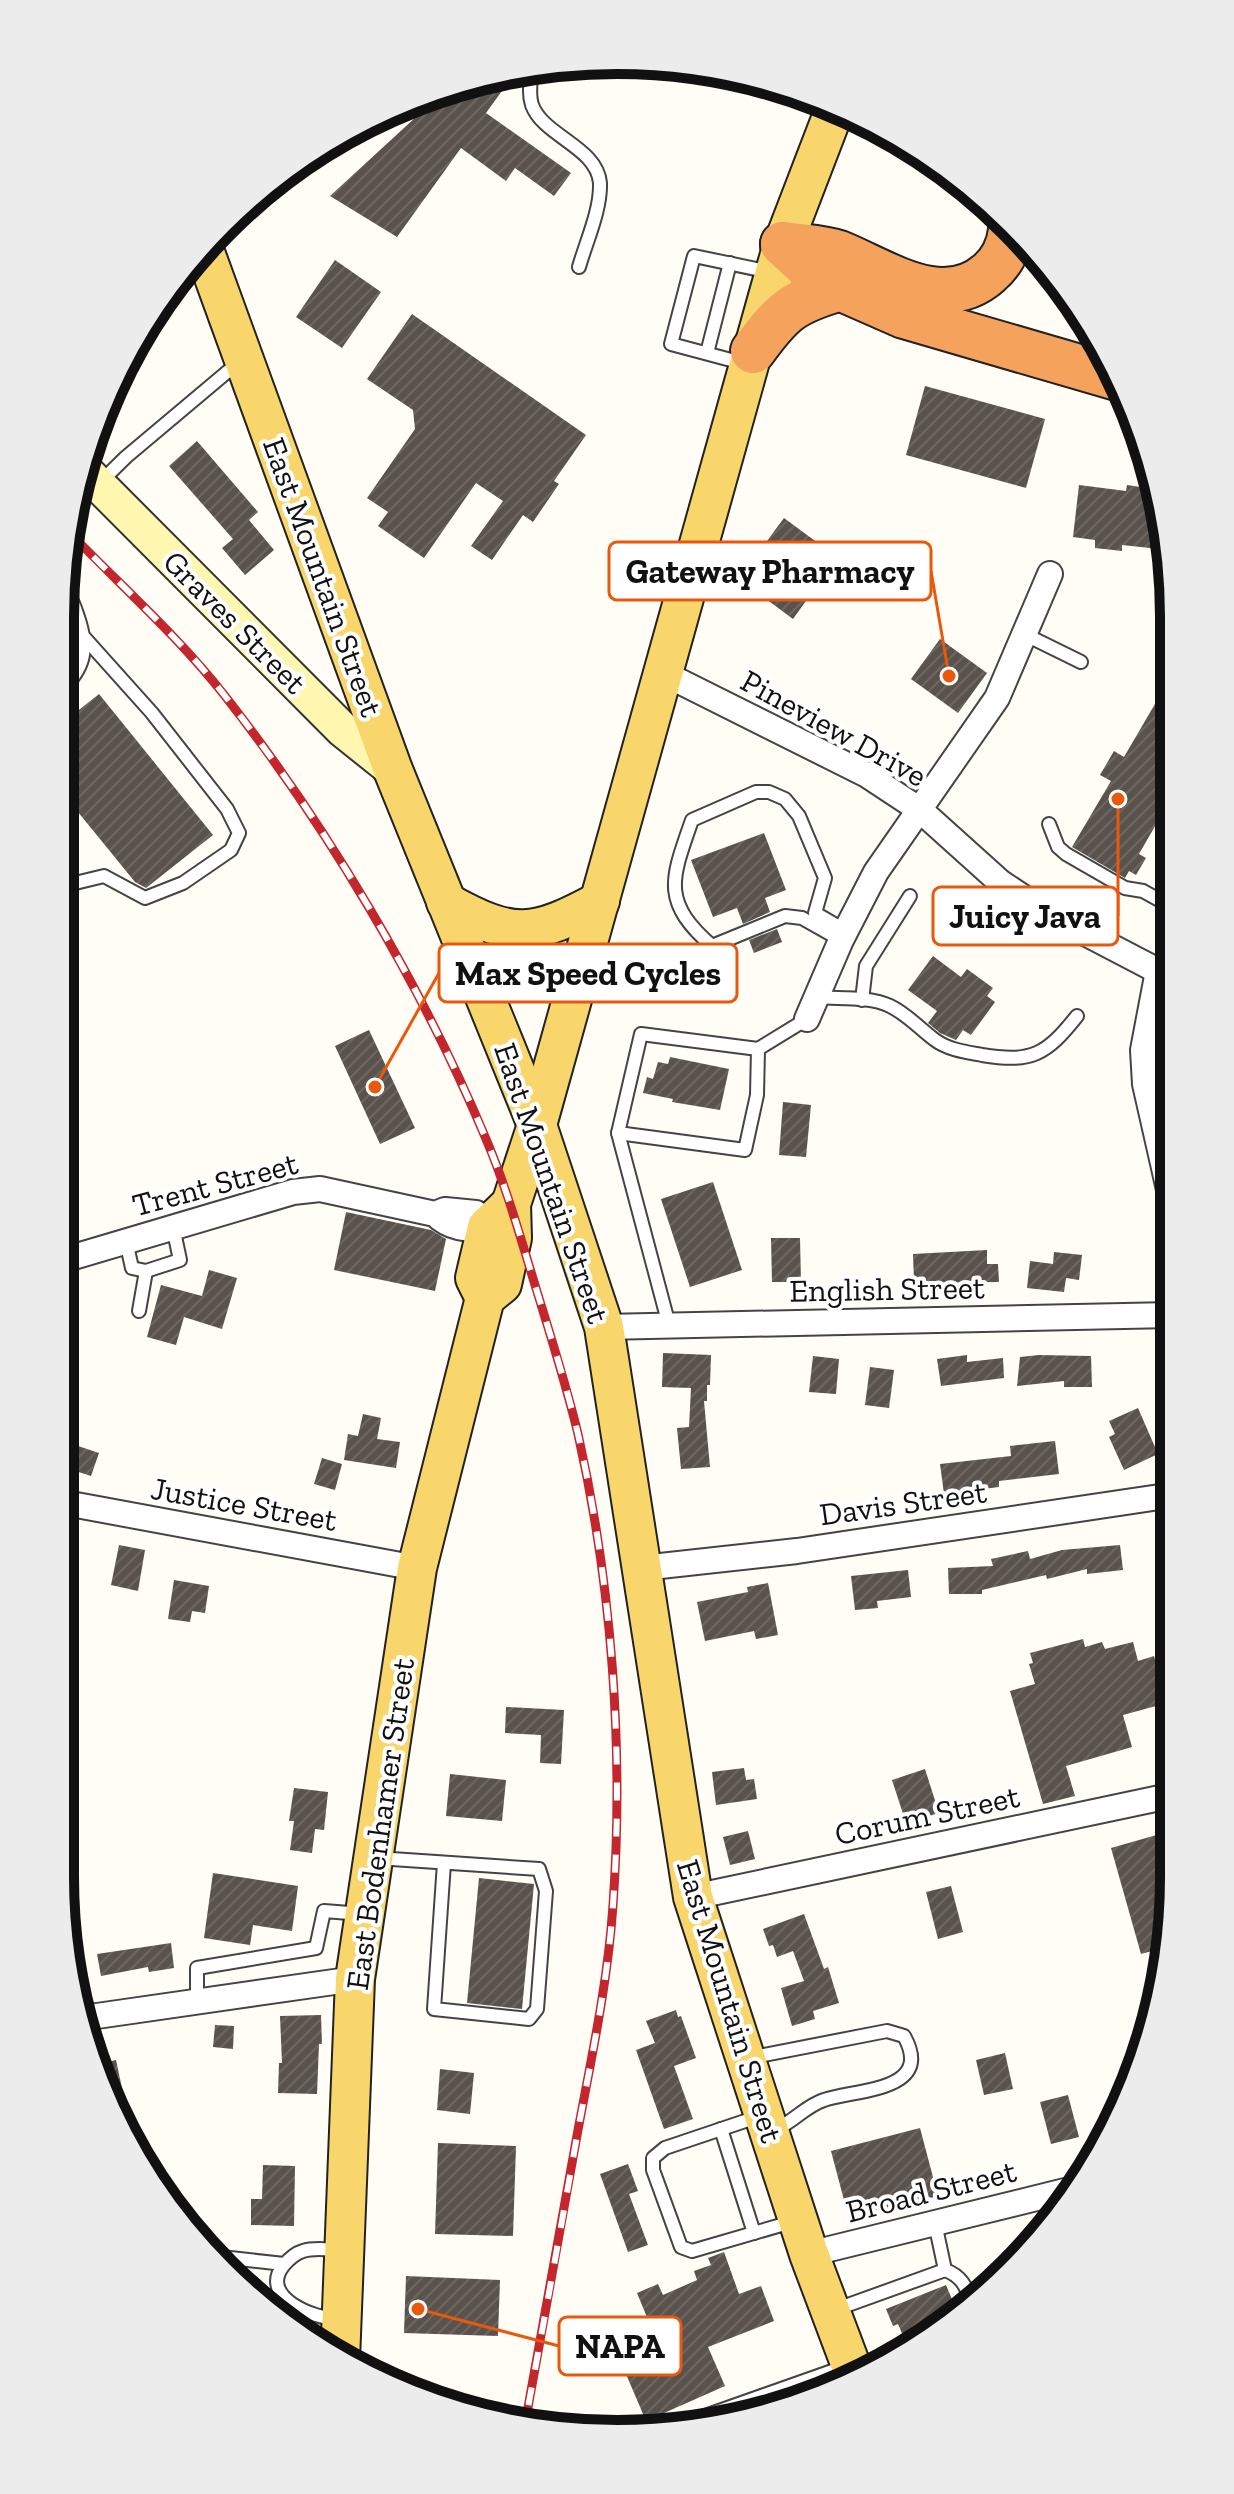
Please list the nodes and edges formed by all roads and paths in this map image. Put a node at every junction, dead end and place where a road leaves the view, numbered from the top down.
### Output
1 (530, 81) edge
2 (832, 118) edge
3 (1008, 241) edge
4 (779, 259) junction
5 (208, 260) edge
6 (730, 263) junction
7 (579, 267) dead end
8 (841, 288) junction
9 (707, 353) junction
10 (244, 358) junction
11 (751, 358) junction
12 (1102, 374) edge
13 (94, 474) edge
14 (92, 479) edge
15 (1050, 574) dead end
16 (74, 606) edge
17 (1024, 634) junction
18 (83, 636) junction
19 (1081, 662) dead end
20 (663, 673) junction
21 (74, 677) edge
22 (393, 770) junction
23 (920, 810) junction
24 (1049, 824) dead end
25 (74, 883) edge
26 (910, 896) dead end
27 (1160, 900) edge
28 (600, 901) junction
29 (446, 902) junction
30 (843, 935) junction
31 (1160, 970) edge
32 (1160, 987) edge
33 (862, 1000) junction
34 (812, 1008) junction
35 (1077, 1016) dead end
36 (758, 1049) junction
37 (537, 1125) junction
38 (618, 1133) junction
39 (1160, 1150) edge
40 (499, 1216) junction
41 (173, 1227) junction
42 (126, 1241) junction
43 (74, 1257) edge
44 (146, 1271) junction
45 (139, 1311) dead end
46 (1160, 1315) edge
47 (669, 1325) junction
48 (604, 1327) junction
49 (1160, 1497) edge
50 (74, 1505) edge
51 (417, 1568) junction
52 (642, 1568) junction
53 (1160, 1798) edge
54 (373, 1858) junction
55 (444, 1863) junction
56 (693, 1897) junction
57 (365, 1915) junction
58 (355, 1979) junction
59 (197, 2002) junction
60 (93, 2017) edge
61 (745, 2058) junction
62 (766, 2124) junction
63 (721, 2129) junction
64 (1059, 2193) edge
65 (935, 2223) junction
66 (754, 2233) junction
67 (803, 2237) junction
68 (344, 2250) junction
69 (230, 2258) edge
70 (284, 2264) junction
71 (945, 2270) junction
72 (968, 2291) edge
73 (831, 2312) junction
74 (341, 2319) junction
75 (340, 2344) edge
76 (852, 2366) edge

1 - 7 lane
2 - 4 main road, East Bodenhamer Street
3 - 4 highway
4 - 6 lane
4 - 8 highway
4 - 11 main road, East Bodenhamer Street
5 - 10 main road, East Mountain Street
6 - 9 lane
6 - 9 lane
8 - 11 highway
8 - 12 highway
9 - 11 lane
10 - 13 lane
10 - 22 main road, East Mountain Street
11 - 20 main road, East Bodenhamer Street
14 - 22 street, Graves Street
15 - 17 street
16 - 18 lane
17 - 19 lane
17 - 23 street
18 - 21 lane
18 - 25 lane
20 - 23 street, Pineview Drive
20 - 28 main road, East Bodenhamer Street
22 - 29 main road, East Mountain Street
23 - 30 street
23 - 31 street, Pineview Drive
24 - 27 lane
26 - 33 lane
28 - 29 main road
28 - 37 main road, East Bodenhamer Street
29 - 37 main road, East Mountain Street
30 - 30 lane
30 - 34 street
32 - 39 street
33 - 34 lane
33 - 35 lane
34 - 36 lane
36 - 38 lane
36 - 38 lane
37 - 40 main road, East Bodenhamer Street
37 - 48 main road, East Mountain Street
38 - 47 lane
40 - 41 street, Trent Street
40 - 51 main road, East Bodenhamer Street
41 - 42 street, Trent Street
41 - 44 lane
42 - 43 street, Trent Street
42 - 44 lane
44 - 45 lane
46 - 47 street, English Street
47 - 48 street, English Street
48 - 52 main road, East Mountain Street
49 - 52 street, Davis Street
50 - 51 street, Justice Street
51 - 54 main road, East Bodenhamer Street
52 - 56 main road, East Mountain Street
53 - 56 street, Corum Street
54 - 55 lane
54 - 57 main road, East Bodenhamer Street
55 - 55 lane
56 - 61 main road, East Mountain Street
57 - 58 main road, East Bodenhamer Street
57 - 59 lane
58 - 59 street
58 - 68 main road, East Bodenhamer Street
59 - 60 street
61 - 62 main road, East Mountain Street
61 - 62 lane
62 - 63 lane
62 - 67 main road, East Mountain Street
63 - 66 lane
63 - 66 lane
64 - 65 street, Broad Street
65 - 67 street, Broad Street
65 - 71 lane
66 - 67 lane
67 - 73 main road, East Mountain Street
68 - 70 lane
68 - 74 main road, East Bodenhamer Street
69 - 70 lane
70 - 74 lane
71 - 72 lane
71 - 73 lane
73 - 76 main road, East Mountain Street
74 - 75 main road, East Bodenhamer Street

